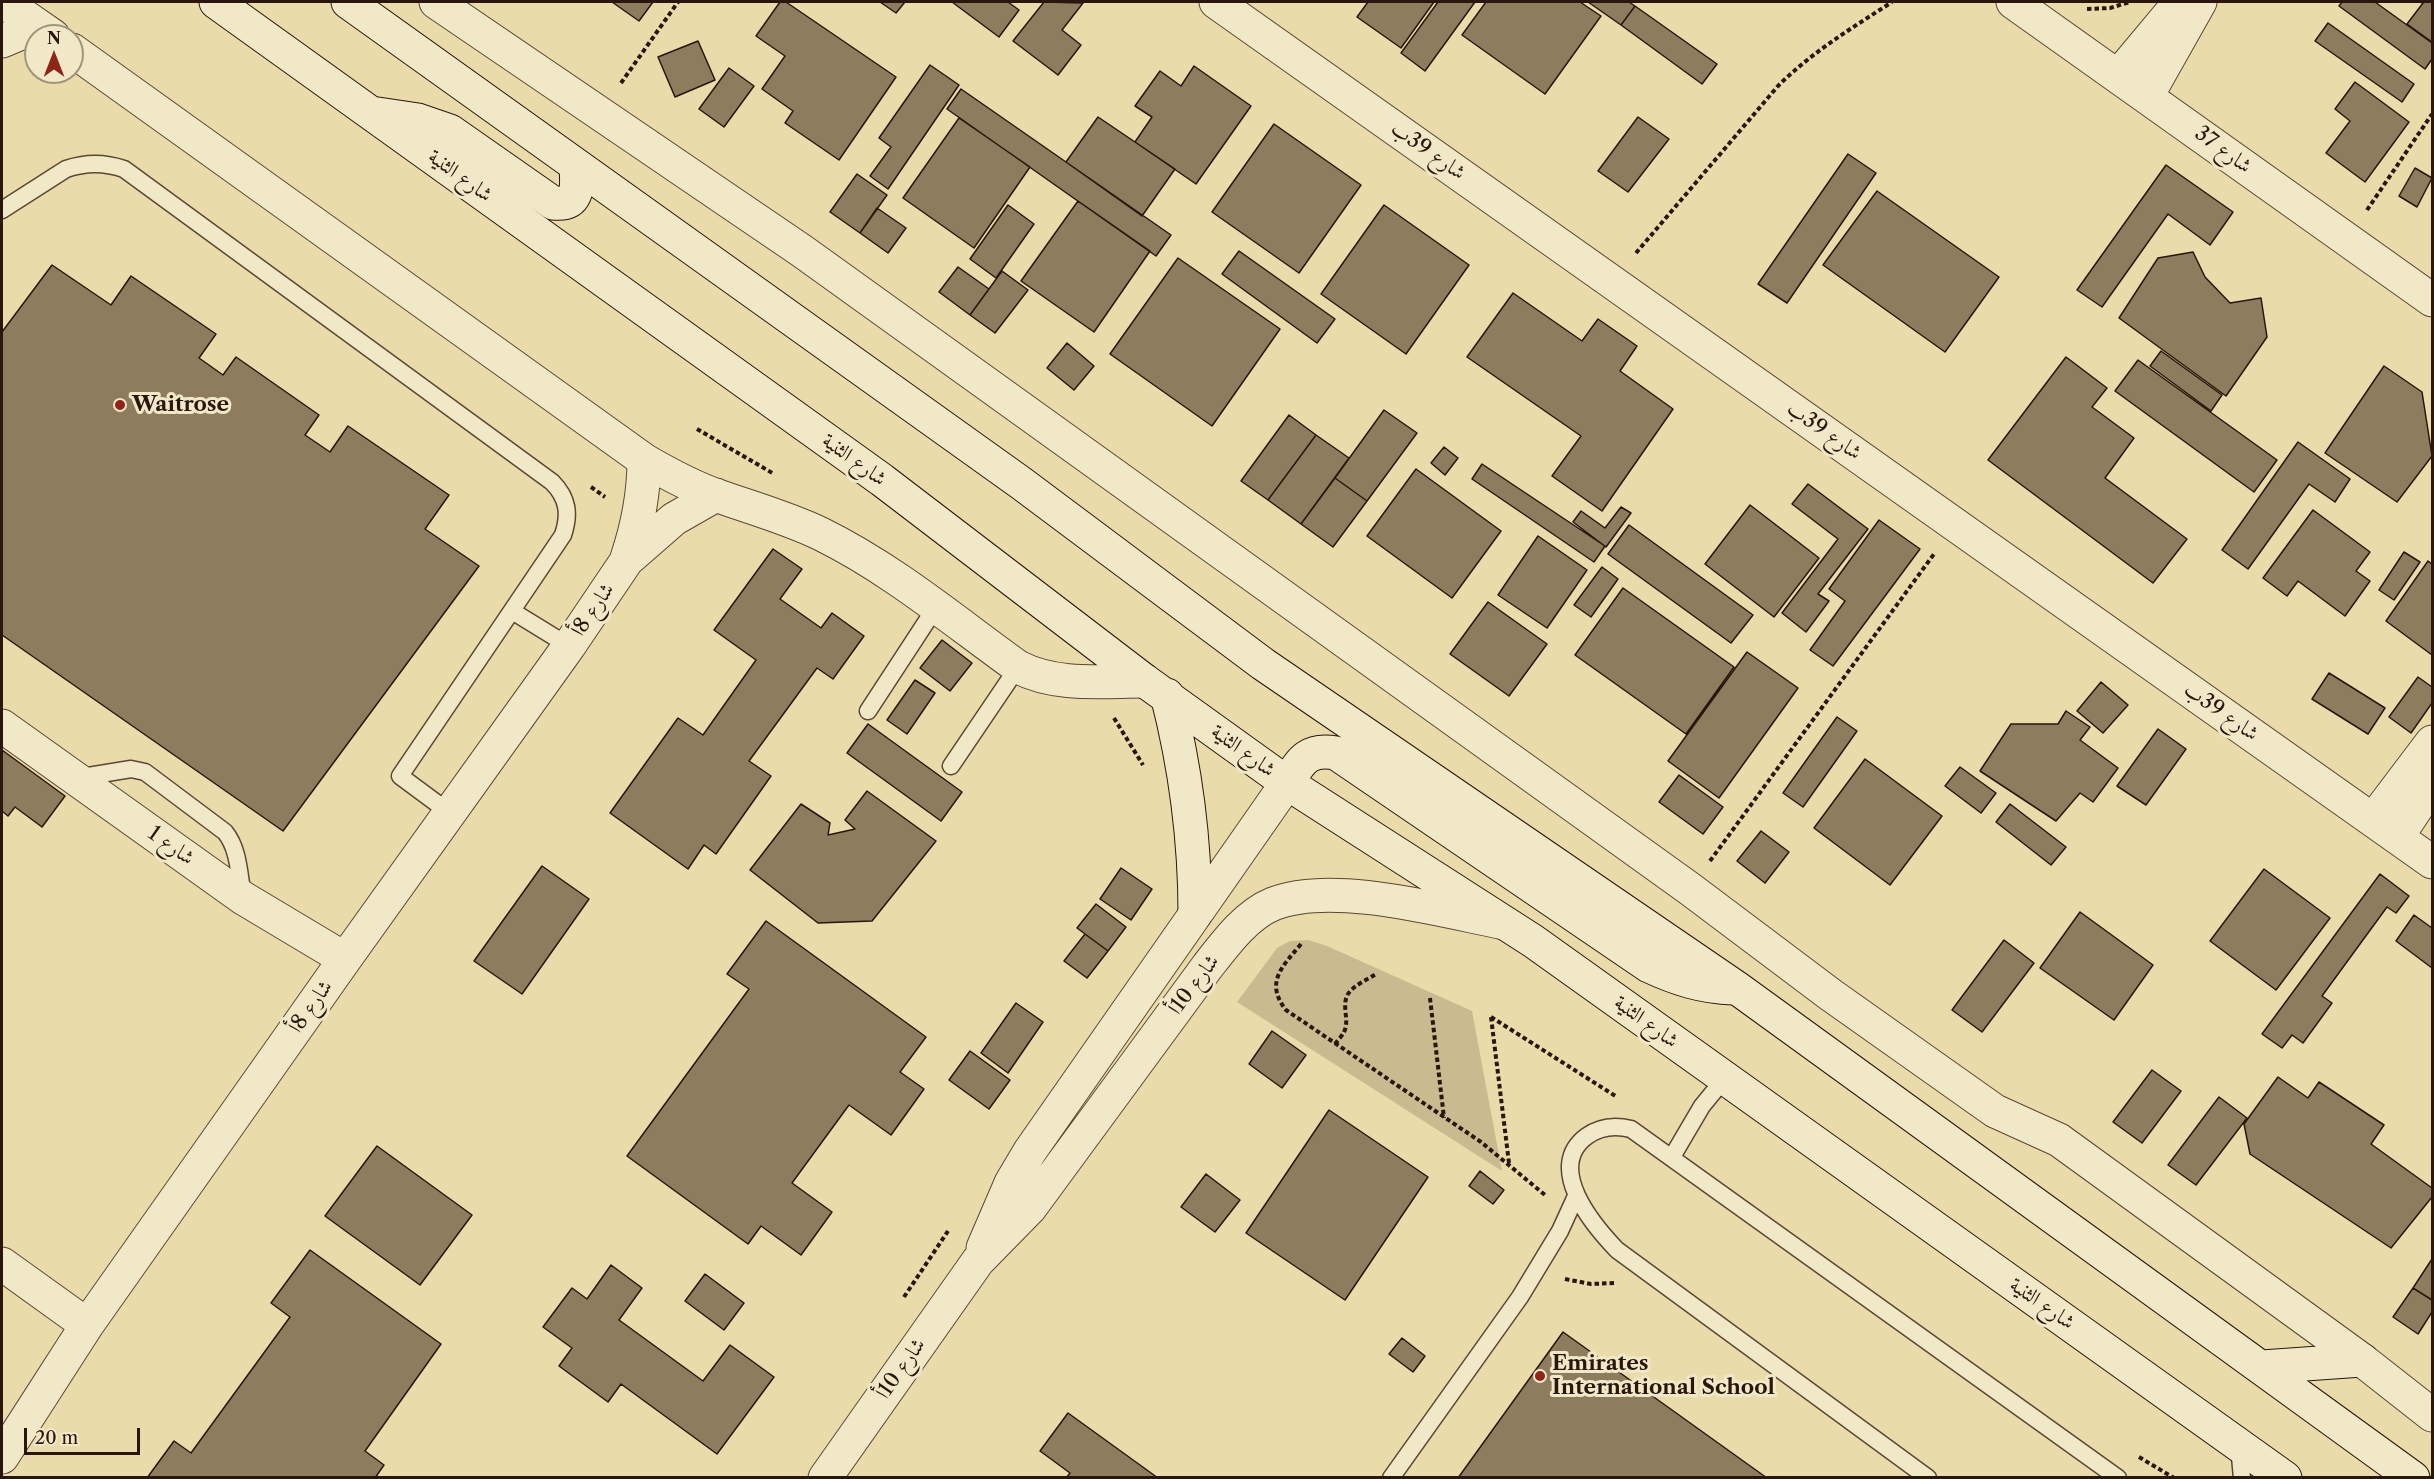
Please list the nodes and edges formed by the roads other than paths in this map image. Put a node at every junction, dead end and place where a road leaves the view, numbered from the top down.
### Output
1 (4, 2) edge
2 (216, 2) edge
3 (348, 2) edge
4 (436, 2) edge
5 (1216, 2) edge
6 (2013, 2) edge
7 (2180, 2) edge
8 (2200, 2) edge
9 (36, 24) edge
10 (24, 33) edge
11 (2, 41) edge
12 (84, 59) edge
13 (2119, 75) junction
14 (2147, 96) junction
15 (374, 113) junction
16 (576, 167) junction
17 (2, 210) edge
18 (2433, 300) edge
19 (644, 460) junction
20 (716, 495) junction
21 (627, 560) junction
22 (936, 607) junction
23 (512, 611) junction
24 (569, 646) junction
25 (1018, 667) junction
26 (1156, 688) junction
27 (868, 711) dead end
28 (2, 726) edge
29 (2433, 742) edge
30 (951, 766) dead end
31 (75, 778) junction
32 (1287, 783) junction
33 (2433, 785) edge
34 (450, 813) junction
35 (2385, 828) junction
36 (2433, 862) edge
37 (243, 898) junction
38 (1195, 914) junction
39 (1505, 923) junction
40 (345, 959) junction
41 (1737, 988) junction
42 (1725, 1078) junction
43 (1672, 1157) junction
44 (1576, 1196) junction
45 (978, 1261) junction
46 (2, 1264) edge
47 (87, 1325) junction
48 (2362, 1360) junction
49 (2262, 1367) junction
50 (2433, 1416) edge
51 (2239, 1445) junction
52 (2, 1457) edge
53 (825, 1478) edge
54 (1391, 1478) edge
55 (1928, 1478) edge
56 (2118, 1478) edge
57 (2242, 1478) edge
58 (2285, 1478) edge
59 (2413, 1478) edge

1 - 9 street
2 - 15 street, شارع الثنية
3 - 16 street
4 - 48 street
5 - 35 street, شارع 39ب
6 - 13 street, شارع 37
7 - 13 street
8 - 14 street
10 - 11 street
12 - 19 street
13 - 14 street, شارع 37
14 - 18 street, شارع 37
15 - 16 street
15 - 26 street, شارع الثنية
16 - 41 street
17 - 23 lane
19 - 20 street
19 - 21 street, شارع 8أ
20 - 21 street, شارع 8أ
20 - 22 street
21 - 24 street, شارع 8أ
22 - 25 street
22 - 27 lane
23 - 24 lane
23 - 34 lane
24 - 34 street, شارع 8أ
25 - 26 street
25 - 30 lane
26 - 32 street, شارع الثنية
26 - 38 street
28 - 31 street, شارع 1
29 - 35 street
31 - 37 street, شارع 1
31 - 37 lane
32 - 38 street, شارع 10أ
32 - 39 street, شارع الثنية
32 - 41 street, شارع 10أ
33 - 35 street
34 - 40 street, شارع 8أ
35 - 36 street, شارع 39ب
37 - 40 street, شارع 1
38 - 45 street, شارع 10أ
39 - 42 street, شارع الثنية
39 - 45 street, شارع 10أ
40 - 47 street, شارع 8أ
41 - 49 street
42 - 43 lane
42 - 51 street, شارع الثنية
43 - 44 lane
43 - 56 lane
44 - 54 lane
44 - 55 lane
45 - 53 street, شارع 10أ
46 - 47 street
47 - 52 street, شارع 8أ
48 - 49 street
48 - 50 street
49 - 59 street
51 - 57 lane
51 - 58 street, شارع الثنية

